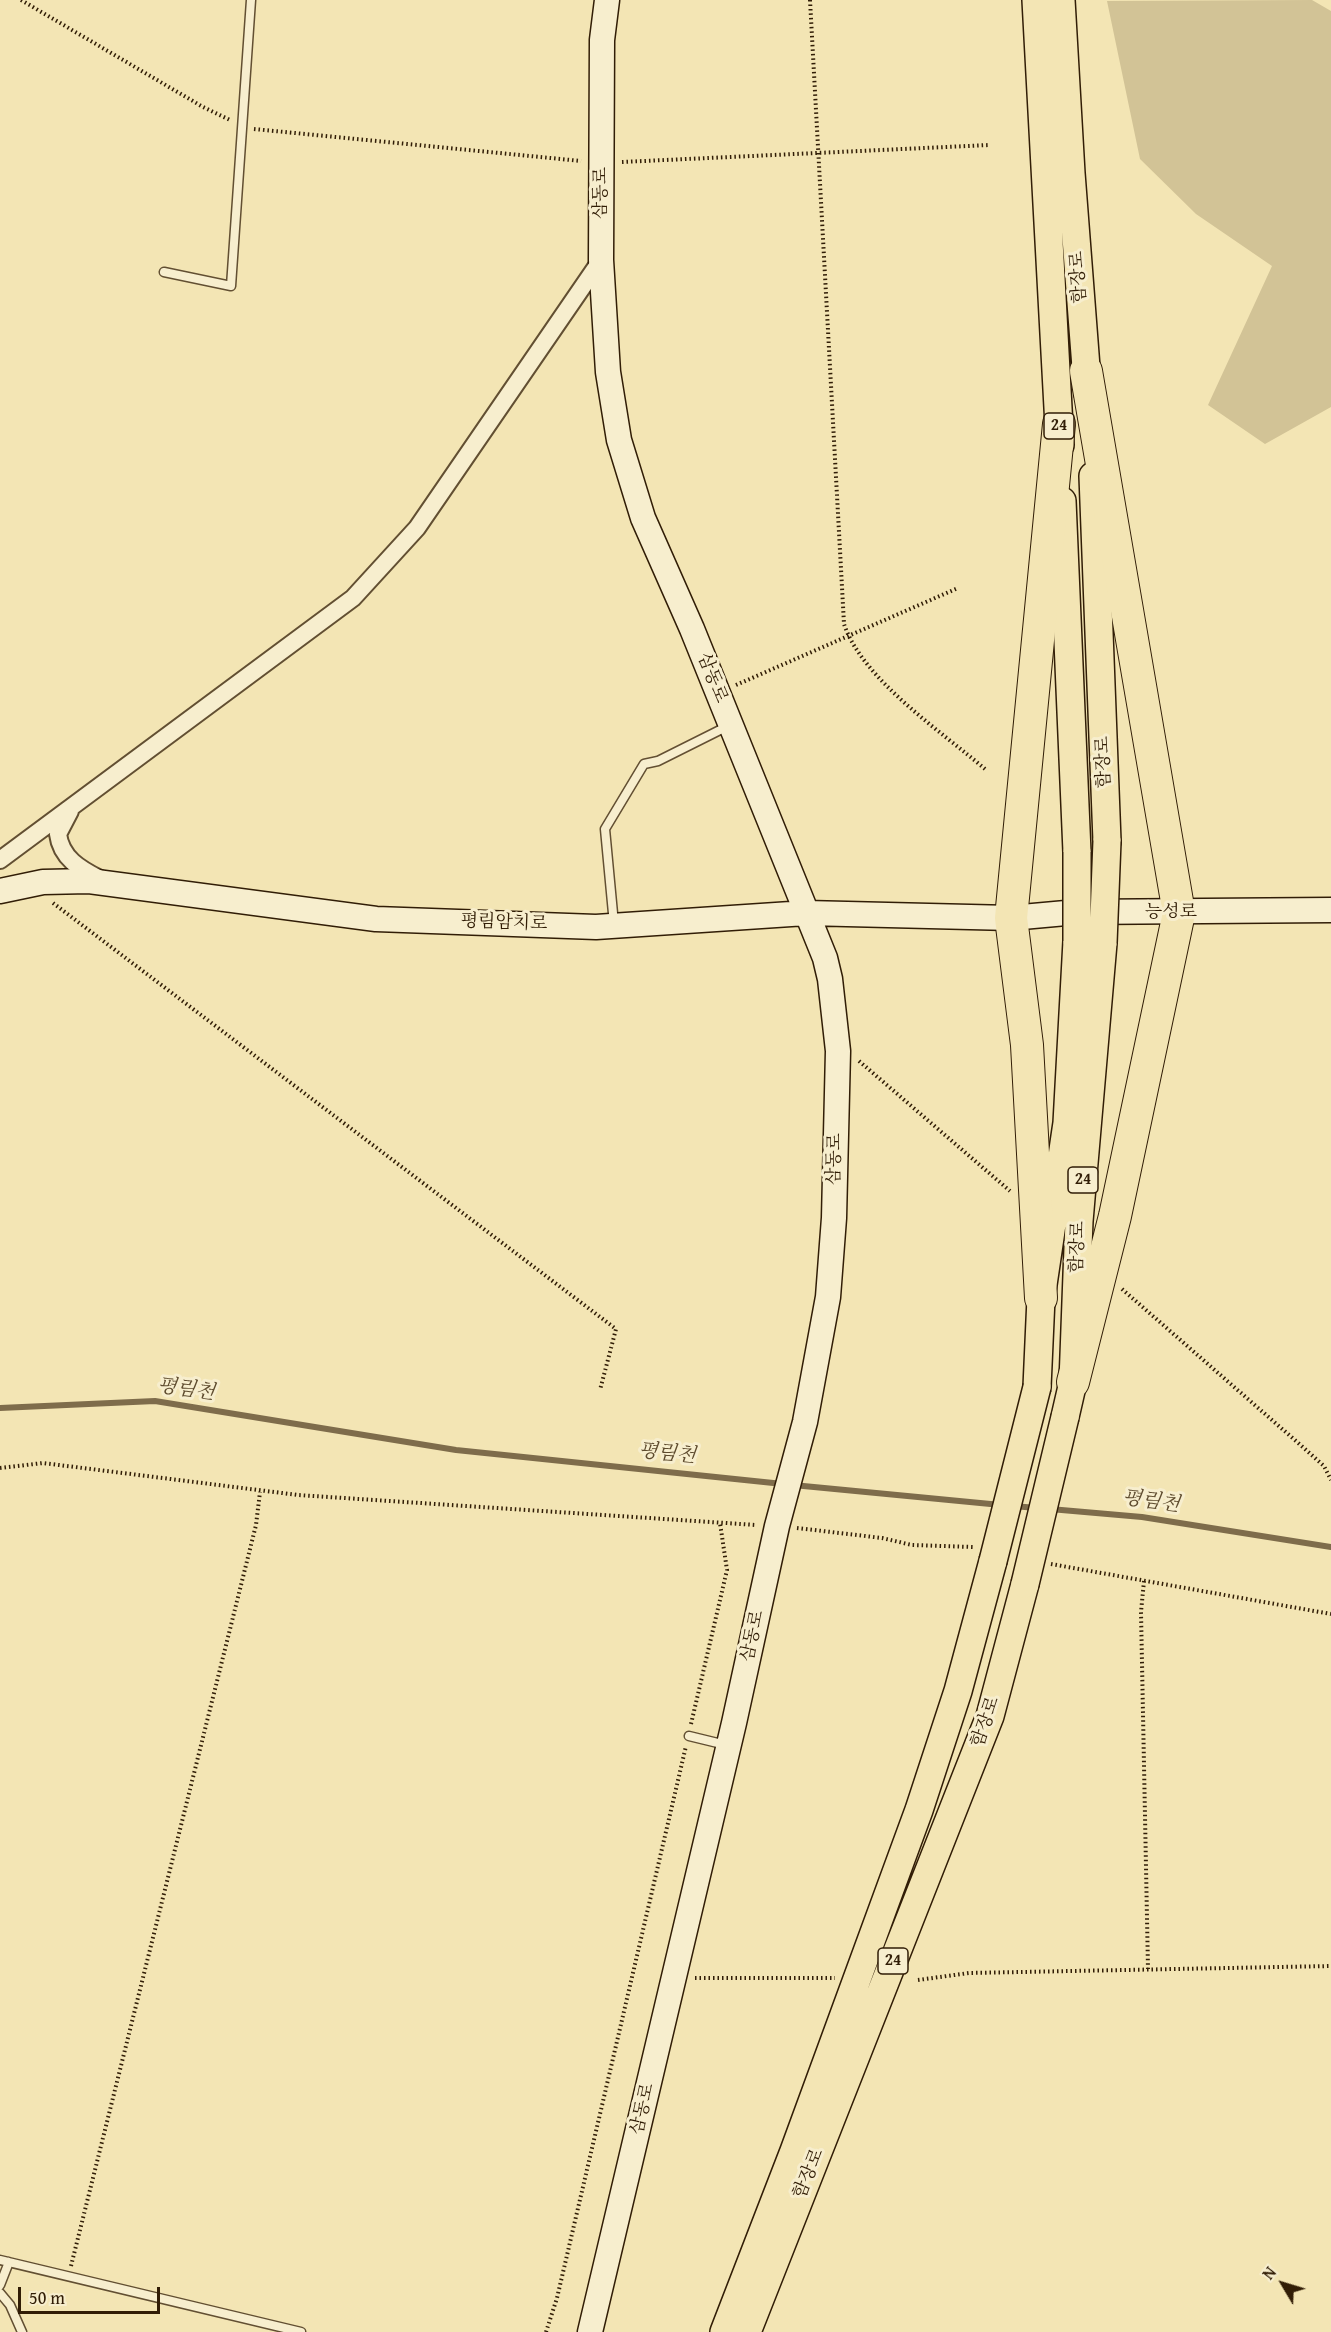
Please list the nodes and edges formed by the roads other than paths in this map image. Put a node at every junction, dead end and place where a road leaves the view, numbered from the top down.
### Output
1 (250, 0) edge
2 (607, 0) edge
3 (1036, 0) edge
4 (1061, 0) edge
5 (601, 260) junction
6 (164, 272) dead end
7 (1086, 371) junction
8 (1059, 423) junction
9 (730, 724) junction
10 (75, 805) junction
11 (0, 860) edge
12 (109, 883) junction
13 (0, 891) edge
14 (1331, 910) edge
15 (1179, 912) junction
16 (806, 913) junction
17 (1011, 918) junction
18 (614, 925) junction
19 (1090, 942) junction
20 (1041, 1298) junction
21 (1073, 1382) junction
22 (689, 1736) road end
23 (728, 1745) junction
24 (4, 2261) edge
25 (0, 2284) edge
26 (0, 2294) edge
27 (22, 2332) edge
28 (301, 2332) edge
29 (590, 2332) edge
30 (724, 2332) edge
31 (747, 2332) edge

1 - 6 lane
2 - 5 street, 삼동로
3 - 8 main road, 함장로 / 24
4 - 7 main road, 함장로 / 24
5 - 9 street, 삼동로
5 - 10 street
7 - 15 highway
7 - 19 main road, 함장로 / 24, bridge
8 - 17 highway
8 - 19 main road, 함장로 / 24, bridge
9 - 16 street, 삼동로
9 - 18 lane
10 - 11 street
10 - 12 street
12 - 13 street, 평림암치로
12 - 18 street, 평림암치로
14 - 15 street, 능성로
15 - 17 street, 능성로
15 - 21 highway
16 - 17 street, 평림암치로
16 - 18 street, 평림암치로
16 - 23 street, 삼동로
17 - 20 highway
19 - 20 main road, 함장로
19 - 21 main road, 함장로 / 24
20 - 30 main road, 함장로, bridge
21 - 31 main road, 함장로 / 24, bridge
22 - 23 lane
23 - 29 street, 삼동로
24 - 25 lane
24 - 28 lane
26 - 27 lane

